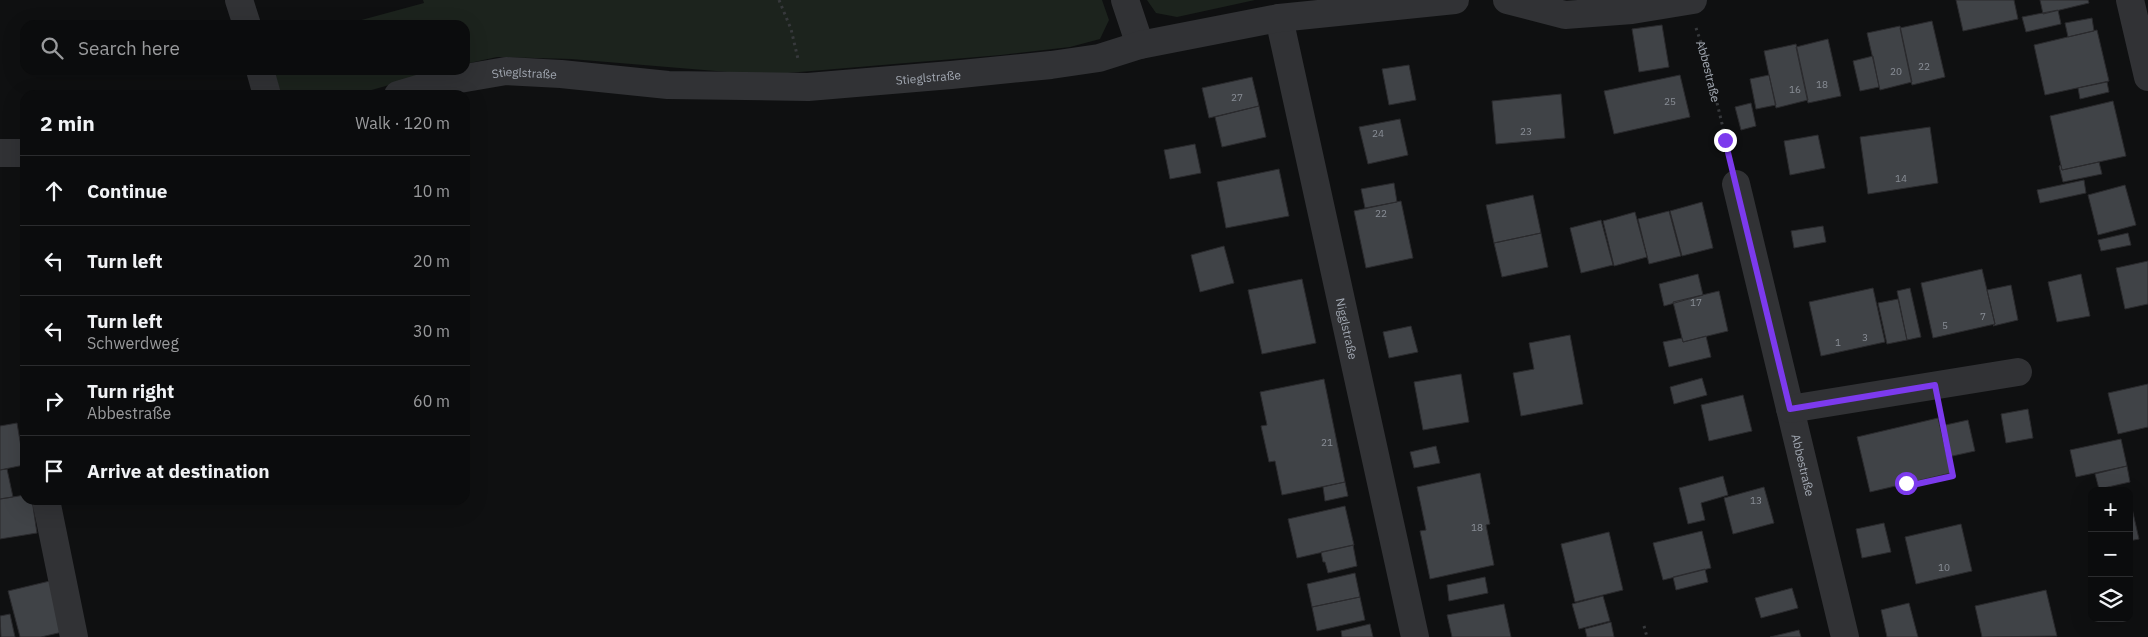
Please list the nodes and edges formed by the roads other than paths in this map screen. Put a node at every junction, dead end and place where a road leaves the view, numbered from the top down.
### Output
1 (239, 0) edge
2 (1125, 0) edge
3 (1456, 0) edge
4 (1691, 0) edge
5 (2130, 0) edge
6 (1525, 2) edge
7 (1279, 18) junction
8 (245, 20) edge
9 (1140, 45) junction
10 (261, 75) edge
11 (2148, 77) edge
12 (266, 90) edge
13 (415, 90) edge
14 (0, 153) edge
15 (20, 153) edge
16 (1736, 184) road end
17 (2018, 372) dead end
18 (1790, 409) junction
19 (47, 505) edge
20 (74, 637) edge
21 (1415, 637) edge
22 (1845, 637) edge

1 - 8 street
2 - 9 street
3 - 7 street, Stieglstraße
4 - 6 street
5 - 11 street
7 - 9 street, Stieglstraße
7 - 21 street, Nigglstraße
9 - 13 street, Stieglstraße
10 - 12 street
14 - 15 street
16 - 18 street, Abbestraße
17 - 18 street
18 - 22 street, Abbestraße
19 - 20 street

